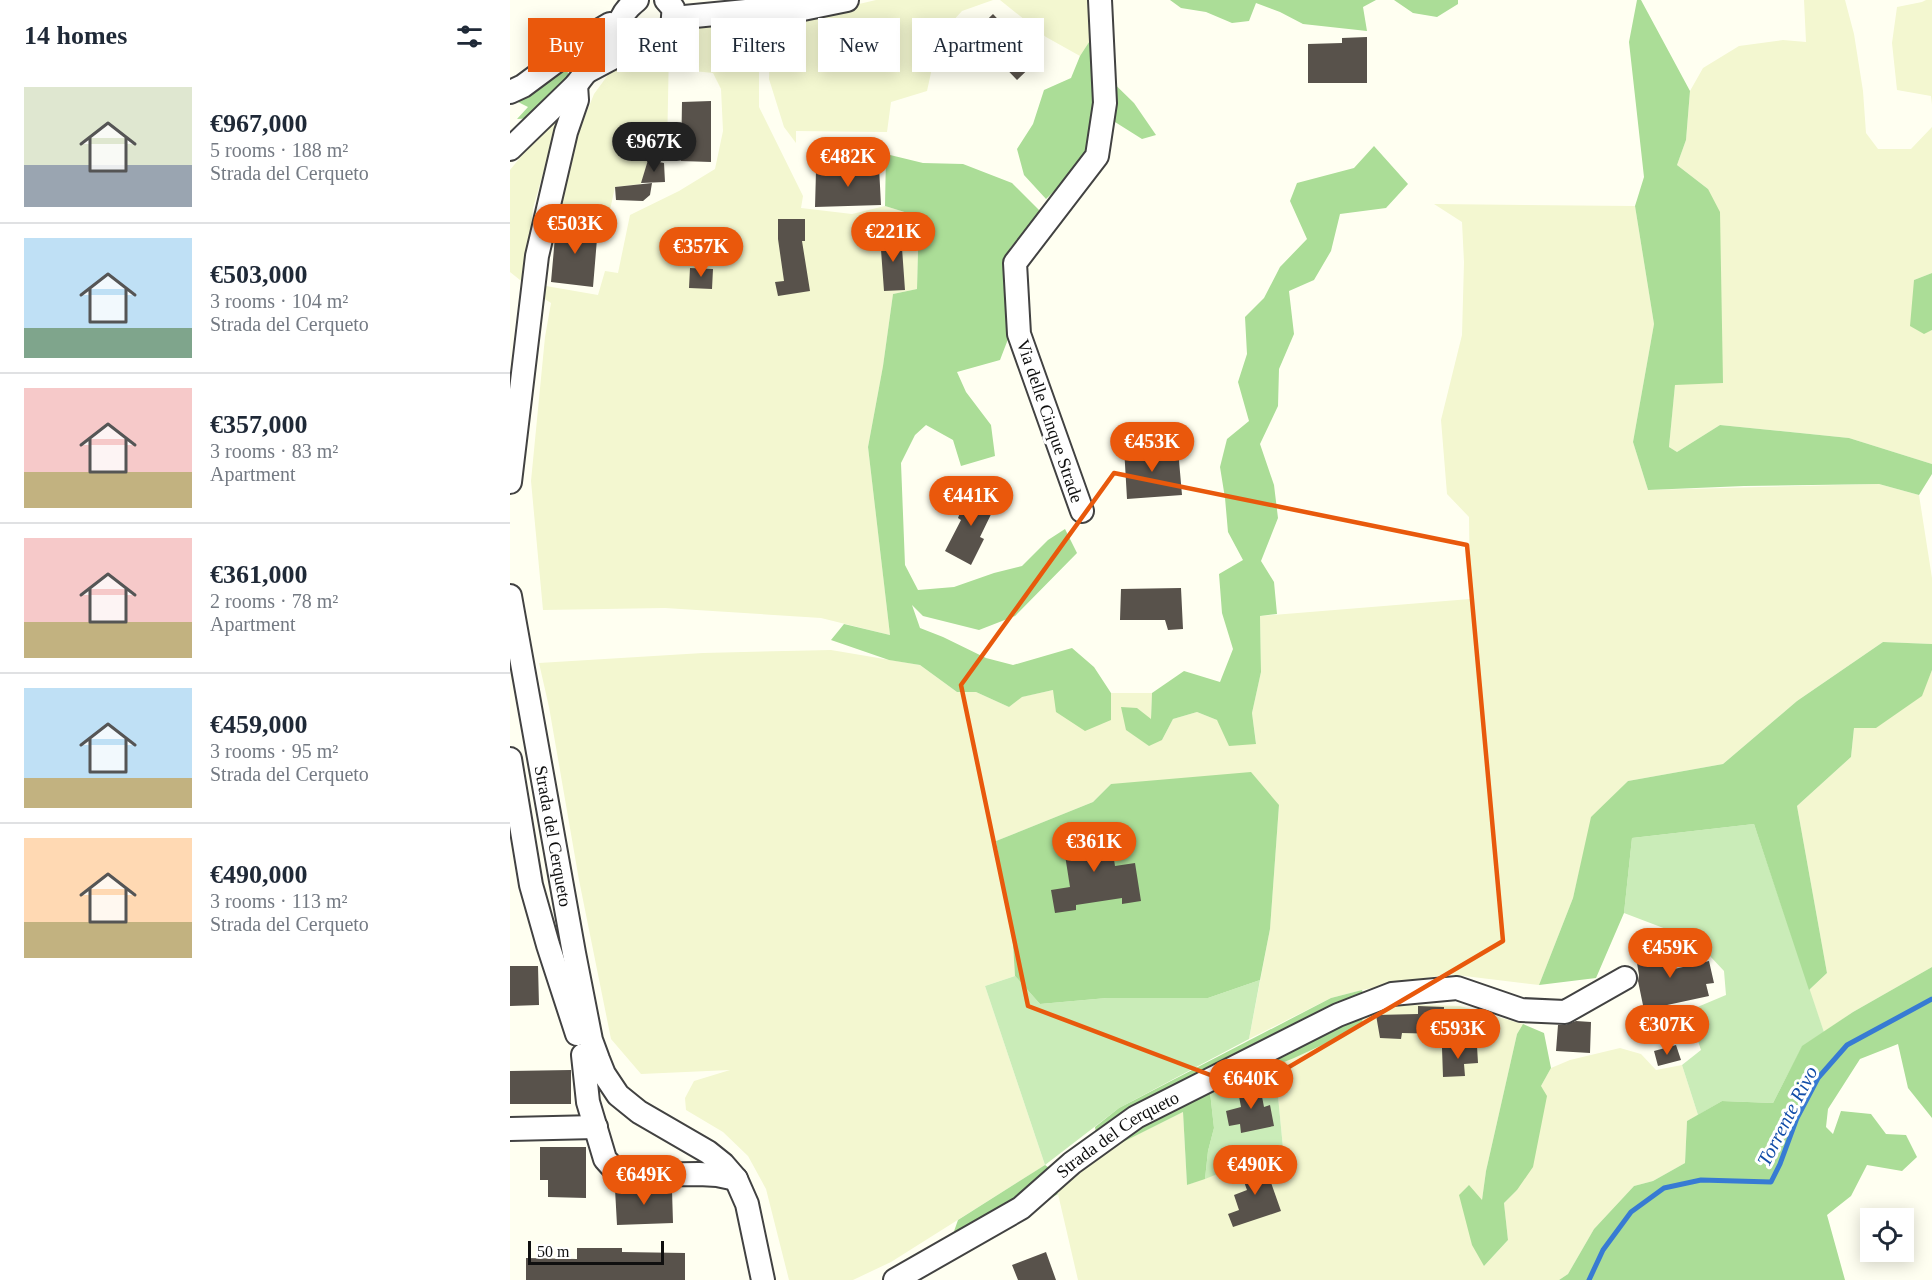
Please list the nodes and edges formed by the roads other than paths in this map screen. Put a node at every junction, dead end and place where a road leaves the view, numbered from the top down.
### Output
1 (637, 0) edge
2 (847, 0) edge
3 (1100, 0) edge
4 (672, 6) edge
5 (622, 18) edge
6 (617, 26) edge
7 (605, 40) edge
8 (617, 55) edge
9 (542, 72) edge
10 (585, 72) edge
11 (581, 79) junction
12 (510, 92) edge
13 (510, 149) edge
14 (510, 483) edge
15 (1082, 511) dead end
16 (510, 596) edge
17 (510, 759) edge
18 (1625, 978) dead end
19 (583, 1055) junction
20 (604, 1074) junction
21 (596, 1127) junction
22 (510, 1129) edge
23 (736, 1179) junction
24 (763, 1280) edge
25 (895, 1280) edge

1 - 5 street
2 - 4 street
3 - 15 street, Via delle Cinque Strade
6 - 7 street
8 - 11 street
9 - 12 street
10 - 11 street
11 - 13 street
11 - 14 street
16 - 20 street, Strada del Cerqueto
17 - 19 street, Strada del Cerqueto
18 - 25 street, Strada del Cerqueto
19 - 20 street, Strada del Cerqueto
19 - 21 street, Strada del Cerqueto
20 - 23 street, Strada del Cerqueto
21 - 22 street
21 - 23 street, Strada del Cerqueto
23 - 24 street, Strada del Cerqueto

